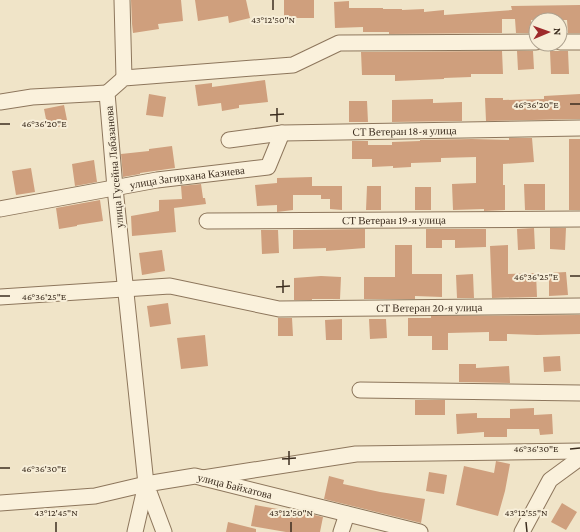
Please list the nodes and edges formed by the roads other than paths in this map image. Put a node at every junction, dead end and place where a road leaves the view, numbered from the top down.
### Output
1 (122, 0) edge
2 (528, 42) edge
3 (568, 42) edge
4 (580, 42) edge
5 (124, 78) junction
6 (107, 93) junction
7 (0, 102) edge
8 (580, 128) edge
9 (282, 133) junction
10 (229, 140) dead end
11 (115, 188) junction
12 (0, 209) edge
13 (580, 219) edge
14 (207, 222) dead end
15 (126, 288) junction
16 (0, 297) edge
17 (580, 306) edge
18 (360, 390) dead end
19 (580, 393) edge
20 (580, 451) edge
21 (580, 458) edge
22 (203, 478) junction
23 (146, 484) junction
24 (0, 503) edge
25 (347, 514) junction
26 (135, 532) edge
27 (164, 532) edge
28 (342, 532) edge
29 (420, 532) edge
30 (522, 532) edge

1 - 5 street
2 - 5 street
3 - 4 street
5 - 6 street, улица Гусейна Лабазанова
6 - 7 street
6 - 11 street, улица Гусейна Лабазанова
8 - 9 street, СТ Ветеран 18-я улица
9 - 10 street, СТ Ветеран 18-я улица
9 - 11 street, улица Загирхана Казиева
11 - 12 street, улица Загирхана Казиева
11 - 15 street, улица Гусейна Лабазанова
13 - 14 street, СТ Ветеран 19-я улица
15 - 16 street, СТ Ветеран 20-я улица
15 - 17 street, СТ Ветеран 20-я улица
15 - 23 street, улица Гусейна Лабазанова
18 - 19 street
20 - 22 street
21 - 30 street
22 - 23 street, улица Байхатова
22 - 25 street, улица Байхатова
23 - 24 street, улица Байхатова
23 - 26 street
23 - 27 street
25 - 28 street
25 - 29 street, улица Байхатова

